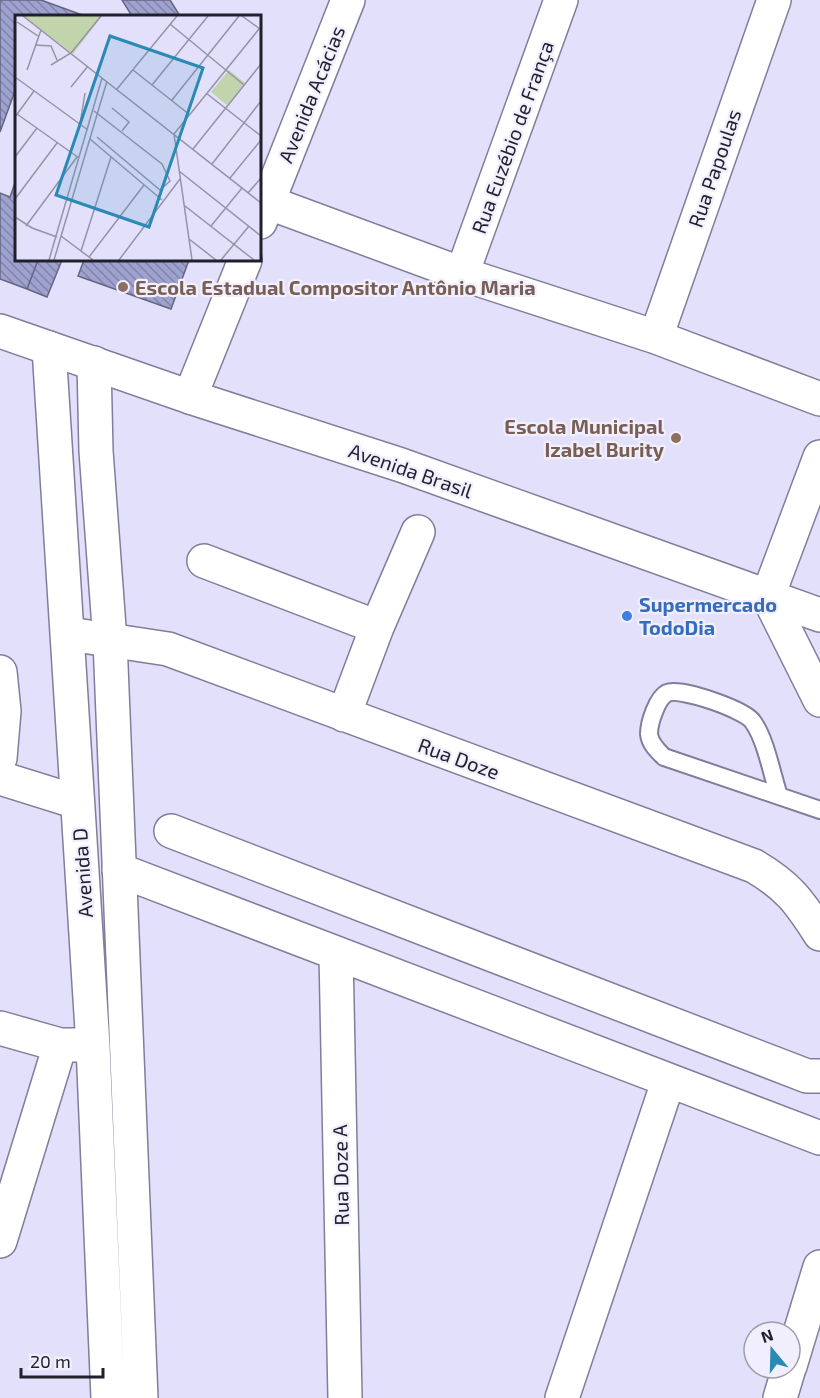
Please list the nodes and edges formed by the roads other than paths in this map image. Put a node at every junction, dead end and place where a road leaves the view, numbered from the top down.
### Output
1 (348, 0) edge
2 (561, 0) edge
3 (774, 0) edge
4 (263, 212) edge
5 (245, 261) edge
6 (462, 274) junction
7 (0, 331) edge
8 (656, 337) junction
9 (50, 348) junction
10 (94, 363) junction
11 (190, 398) junction
12 (820, 399) edge
13 (820, 457) edge
14 (418, 532) dead end
15 (204, 561) dead end
16 (768, 596) junction
17 (820, 615) edge
18 (377, 627) junction
19 (69, 634) junction
20 (110, 641) junction
21 (0, 672) edge
22 (820, 700) edge
23 (344, 715) junction
24 (0, 758) edge
25 (0, 778) edge
26 (780, 796) junction
27 (77, 802) junction
28 (820, 810) edge
29 (171, 831) dead end
30 (119, 870) junction
31 (820, 934) edge
32 (336, 953) junction
33 (0, 1028) edge
34 (60, 1045) junction
35 (93, 1046) junction
36 (820, 1076) edge
37 (668, 1082) junction
38 (820, 1138) edge
39 (0, 1241) edge
40 (820, 1267) edge
41 (802, 1327) edge
42 (786, 1380) edge
43 (108, 1398) edge
44 (141, 1398) edge
45 (345, 1398) edge
46 (562, 1398) edge
47 (780, 1398) edge

1 - 4 street, Avenida Acácias
2 - 6 street, Rua Euzébio de França
3 - 8 street, Rua Papoulas
4 - 6 street
5 - 11 street
6 - 8 street
7 - 9 street, Avenida Brasil
8 - 12 street
9 - 10 street, Avenida Brasil
9 - 19 street, Avenida D
10 - 11 street, Avenida Brasil
10 - 20 street, Avenida D
11 - 16 street, Avenida Brasil
13 - 16 street
14 - 18 street
15 - 18 street
16 - 17 street, Avenida Brasil
16 - 22 street
18 - 23 street
19 - 20 street, Rua Doze
19 - 27 street, Avenida D
20 - 23 street, Rua Doze
20 - 30 street, Avenida D
21 - 24 street
23 - 31 street, Rua Doze
25 - 27 street
26 - 26 lane
26 - 28 lane
27 - 35 street, Avenida D
29 - 36 street
30 - 32 street
30 - 44 street, Avenida D
32 - 37 street
32 - 45 street, Rua Doze A
33 - 34 street
34 - 35 street
34 - 39 street
35 - 43 street, Avenida D
37 - 38 street
37 - 46 street
40 - 41 street
42 - 47 street

